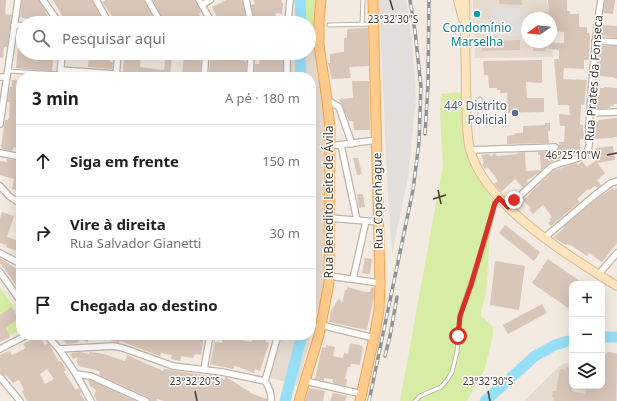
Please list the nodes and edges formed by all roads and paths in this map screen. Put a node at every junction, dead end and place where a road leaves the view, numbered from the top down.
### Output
1 (18, 0) edge
2 (43, 0) edge
3 (96, 0) edge
4 (148, 0) edge
5 (210, 0) edge
6 (246, 0) edge
7 (290, 0) edge
8 (321, 0) edge
9 (363, 0) edge
10 (373, 0) edge
11 (458, 0) edge
12 (465, 0) edge
13 (601, 0) edge
14 (200, 3) edge
15 (54, 16) edge
16 (106, 16) edge
17 (157, 16) edge
18 (208, 16) edge
19 (249, 16) edge
20 (289, 16) edge
21 (362, 24) junction
22 (373, 24) junction
23 (14, 25) joint
24 (329, 25) dead end
25 (465, 25) junction
26 (595, 41) junction
27 (617, 42) edge
28 (316, 45) edge
29 (319, 45) junction
30 (61, 60) edge
31 (117, 60) edge
32 (205, 60) edge
33 (251, 60) edge
34 (287, 60) edge
35 (8, 71) junction
36 (25, 72) edge
37 (60, 72) edge
38 (116, 72) edge
39 (204, 72) edge
40 (250, 72) edge
41 (288, 72) edge
42 (0, 76) edge
43 (7, 77) junction
44 (480, 99) dead end
45 (327, 100) junction
46 (617, 112) edge
47 (590, 113) junction
48 (480, 118) dead end
49 (0, 121) edge
50 (0, 124) edge
51 (377, 140) junction
52 (352, 144) junction
53 (341, 145) junction
54 (330, 146) junction
55 (555, 147) dead end
56 (470, 150) junction
57 (0, 153) edge
58 (16, 157) edge
59 (617, 180) edge
60 (1, 189) edge
61 (499, 198) junction
62 (16, 200) edge
63 (508, 207) junction
64 (330, 218) junction
65 (357, 220) junction
66 (366, 220) junction
67 (379, 222) junction
68 (544, 238) junction
69 (0, 253) edge
70 (617, 253) edge
71 (16, 261) edge
72 (0, 272) edge
73 (598, 275) junction
74 (330, 276) junction
75 (353, 279) junction
76 (380, 283) junction
77 (617, 286) edge
78 (16, 295) edge
79 (321, 325) junction
80 (374, 338) junction
81 (17, 340) edge
82 (51, 340) edge
83 (209, 340) edge
84 (277, 340) edge
85 (59, 348) junction
86 (0, 349) edge
87 (204, 369) junction
88 (76, 374) junction
89 (0, 377) edge
90 (265, 381) junction
91 (305, 381) junction
92 (361, 398) edge
93 (20, 401) edge
94 (91, 401) edge
95 (146, 401) edge
96 (271, 401) edge
97 (299, 401) edge
98 (415, 401) edge

1 - 23 street
2 - 15 street
3 - 16 street
4 - 17 street
5 - 14 street
6 - 19 street
7 - 20 street
8 - 29 main road, Rua Benedito Leite de Ávila
9 - 21 lane
10 - 22 main road, Rua Copenhague
11 - 25 main road
12 - 25 main road
13 - 26 street, Rua Prates da Fonseca
14 - 18 street
21 - 22 lane
21 - 24 lane
22 - 51 main road, Rua Copenhague
23 - 35 street
25 - 56 main road
26 - 27 street
26 - 47 street, Rua Prates da Fonseca
28 - 29 street
29 - 45 main road, Rua Benedito Leite de Ávila
30 - 37 street
31 - 38 street
32 - 39 street
33 - 40 street
34 - 41 street
35 - 36 lane
35 - 43 street
42 - 43 street
43 - 49 street
44 - 48 lane
45 - 52 street
45 - 54 main road, Rua Benedito Leite de Ávila
46 - 47 street
47 - 63 street, Rua Prates da Fonseca
49 - 50 street
51 - 52 street
51 - 67 main road, Rua Copenhague
52 - 53 street
53 - 54 street
53 - 65 street
54 - 64 main road, Rua Benedito Leite de Ávila
55 - 56 street
56 - 61 main road
57 - 58 street
59 - 68 street
60 - 62 street
61 - 63 main road
61 - 98 lane
63 - 68 main road
64 - 65 street
64 - 74 main road, Rua Benedito Leite de Ávila
65 - 66 street
66 - 67 street
66 - 75 street
67 - 76 main road, Rua Copenhague
68 - 73 main road
69 - 71 street
70 - 73 street
72 - 78 street
73 - 77 main road
74 - 75 street
74 - 79 main road, Rua Benedito Leite de Ávila
75 - 76 street
76 - 80 main road, Rua Copenhague
79 - 80 street
79 - 91 main road, Rua Benedito Leite de Ávila
80 - 92 main road, Rua Copenhague
81 - 86 street
82 - 85 street
83 - 87 street
84 - 90 street
85 - 87 street
85 - 88 street
87 - 90 street
88 - 94 street
88 - 95 street
89 - 93 street
90 - 96 street
91 - 92 street
91 - 97 main road, Rua Benedito Leite de Ávila

